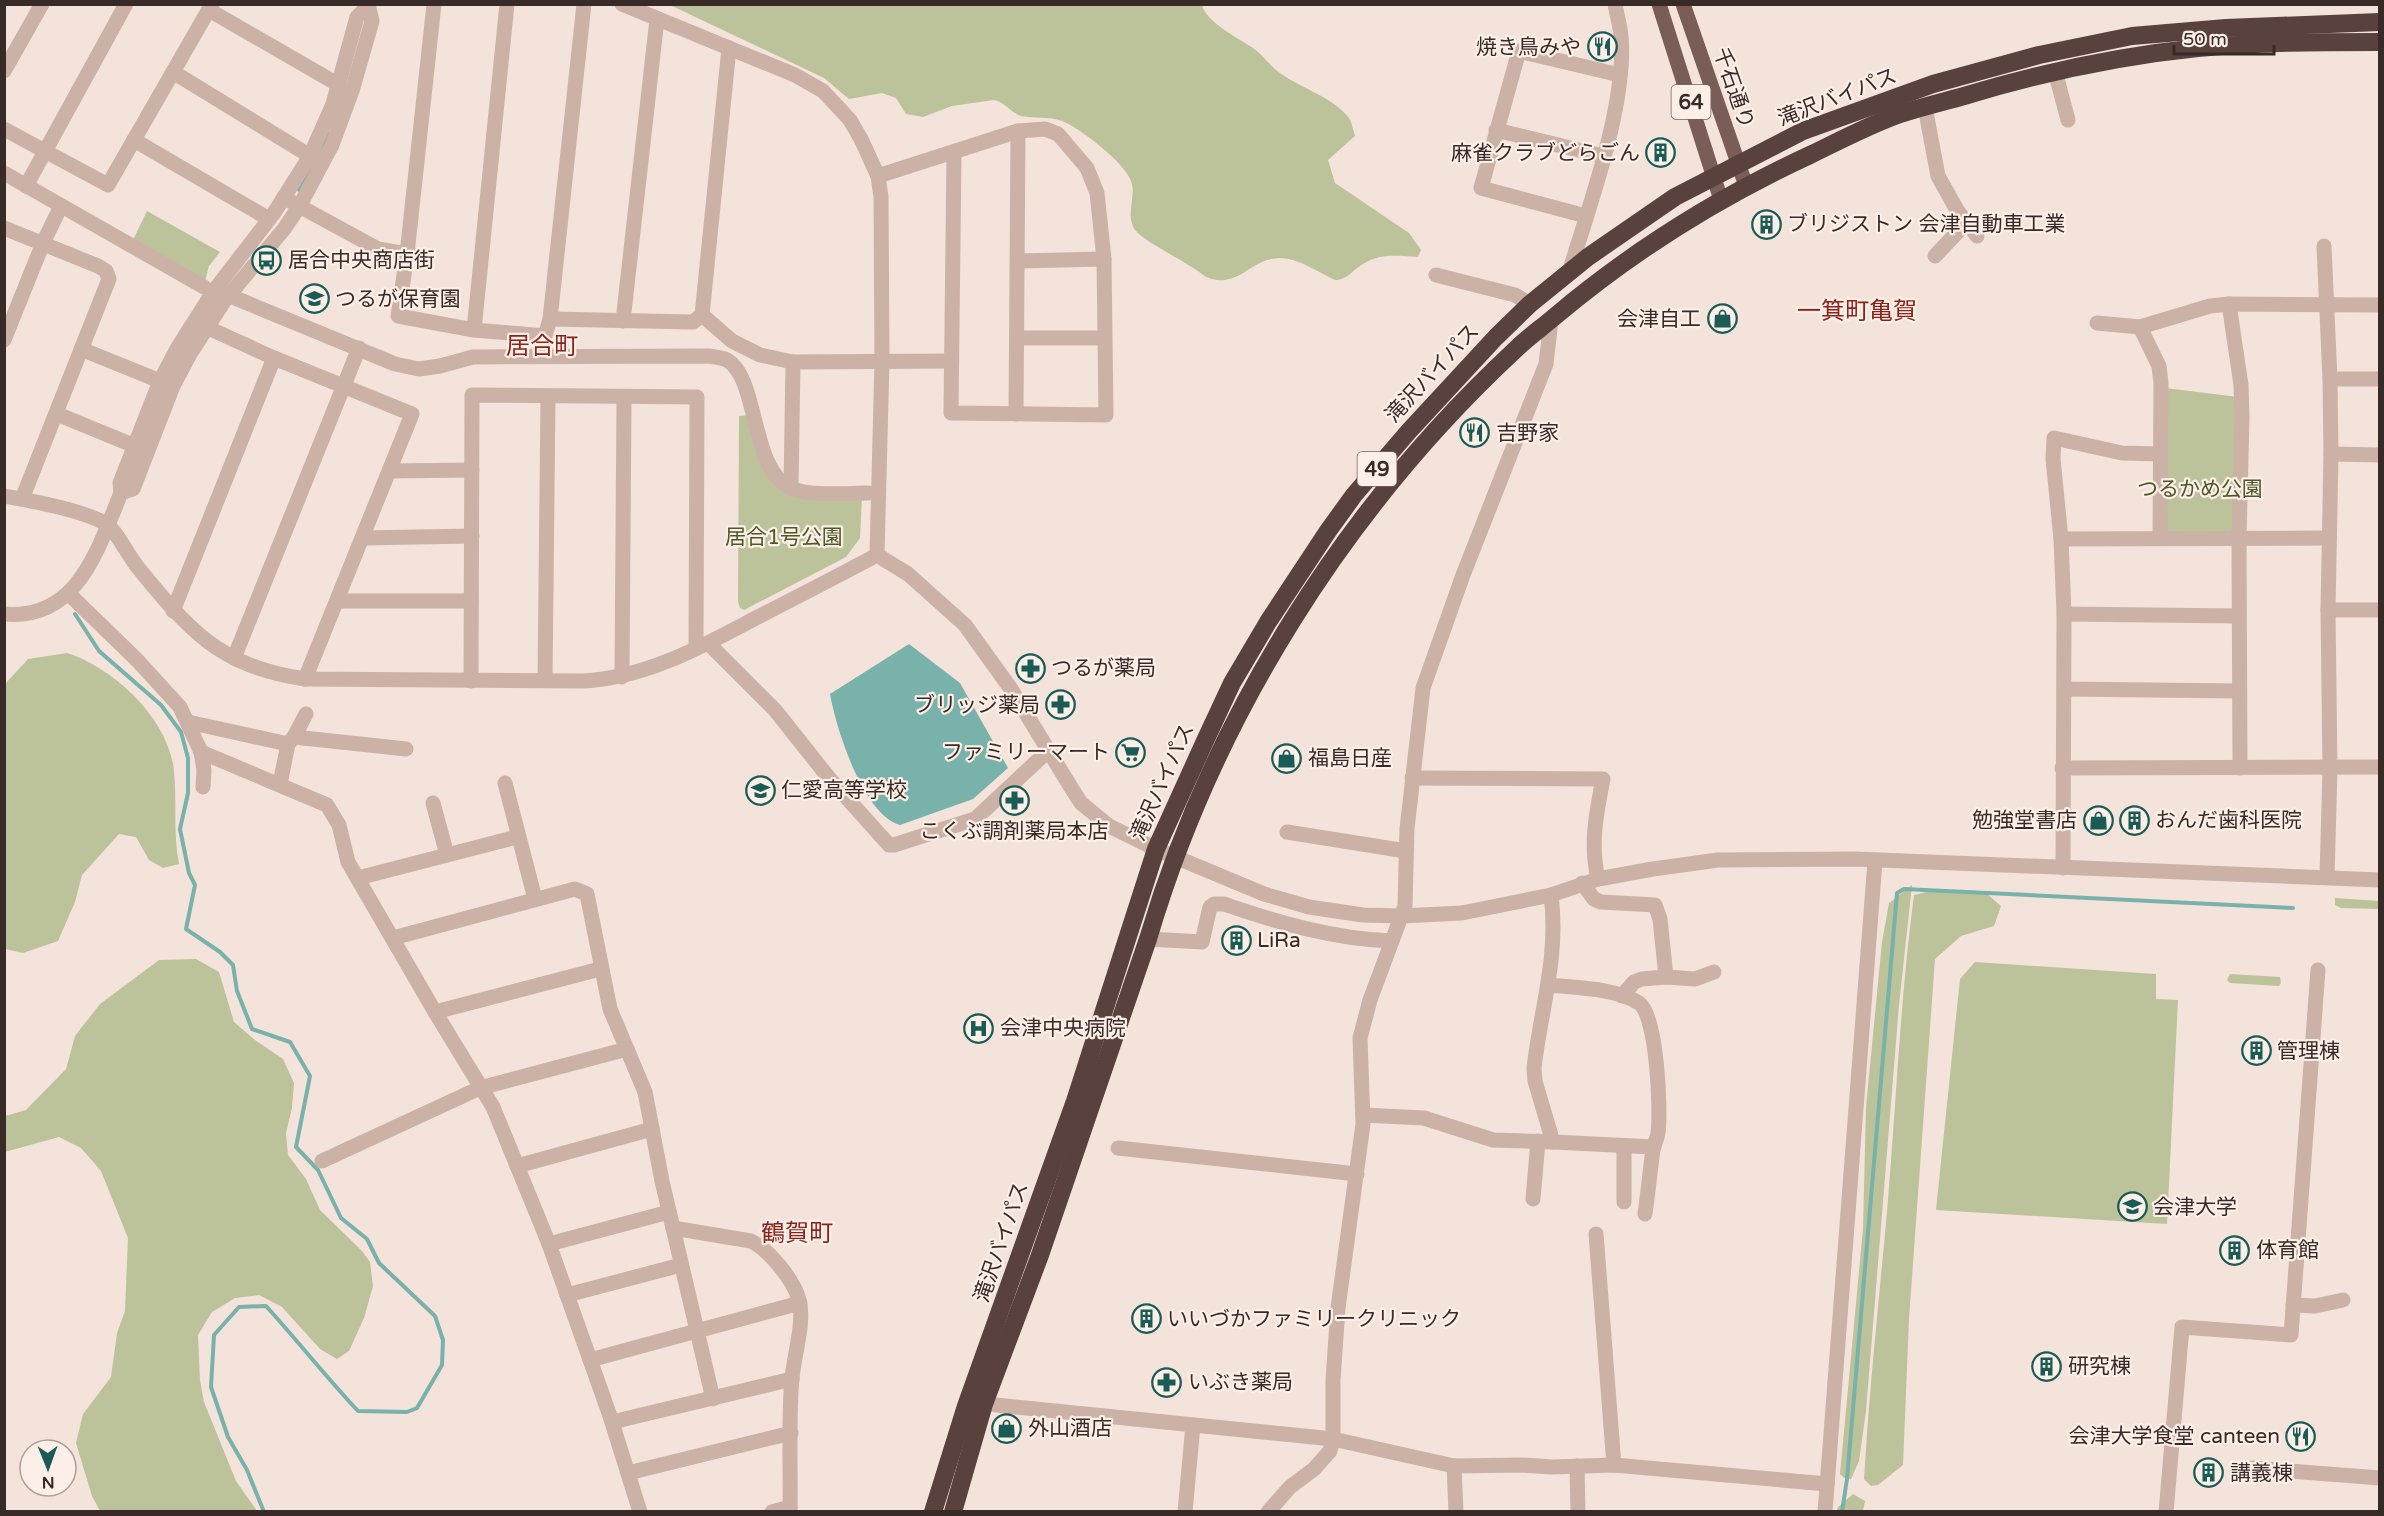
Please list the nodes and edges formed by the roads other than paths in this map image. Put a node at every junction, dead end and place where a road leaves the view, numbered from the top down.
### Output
1 (42, 4) edge
2 (126, 4) edge
3 (434, 4) edge
4 (507, 4) edge
5 (584, 4) edge
6 (622, 4) edge
7 (1615, 4) edge
8 (1659, 4) edge
9 (1683, 4) edge
10 (368, 5) edge
11 (211, 7) edge
12 (657, 19) junction
13 (2379, 22) edge
14 (2379, 42) edge
15 (729, 48) junction
16 (4, 70) edge
17 (2055, 71) junction
18 (173, 72) junction
19 (1620, 75) junction
20 (339, 85) junction
21 (1925, 107) junction
22 (2068, 120) dead end
23 (4, 129) edge
24 (1496, 130) junction
25 (1018, 131) junction
26 (134, 140) junction
27 (44, 151) junction
28 (954, 153) junction
29 (310, 156) junction
30 (1603, 156) junction
31 (1738, 164) junction
32 (4, 173) edge
33 (1714, 175) junction
34 (878, 176) junction
35 (26, 186) junction
36 (1746, 186) junction
37 (285, 198) junction
38 (1721, 200) junction
39 (61, 206) junction
40 (299, 207) junction
41 (1586, 216) junction
42 (269, 219) junction
43 (1966, 222) junction
44 (4, 228) edge
45 (1977, 236) dead end
46 (43, 243) junction
47 (2324, 246) dead end
48 (407, 254) junction
49 (1935, 256) dead end
50 (1104, 259) junction
51 (1018, 261) junction
52 (1569, 273) junction
53 (1436, 275) dead end
54 (204, 287) dead end
55 (235, 298) dead end
56 (1530, 304) junction
57 (2229, 304) junction
58 (2379, 305) edge
59 (2326, 306) junction
60 (702, 315) junction
61 (550, 319) junction
62 (1551, 320) junction
63 (623, 321) junction
64 (2097, 323) dead end
65 (206, 327) junction
66 (2140, 327) junction
67 (474, 330) junction
68 (1104, 338) junction
69 (1018, 339) junction
70 (4, 340) edge
71 (359, 348) junction
72 (81, 349) junction
73 (274, 358) junction
74 (882, 361) junction
75 (951, 361) junction
76 (793, 362) junction
77 (2330, 379) junction
78 (2379, 379) edge
79 (160, 381) junction
80 (344, 387) junction
81 (548, 397) junction
82 (624, 398) junction
83 (57, 414) junction
84 (1016, 414) junction
85 (135, 446) junction
86 (2161, 454) junction
87 (2331, 454) junction
88 (2379, 455) edge
89 (472, 470) junction
90 (389, 471) junction
91 (791, 488) junction
92 (868, 493) dead end
93 (121, 494) junction
94 (4, 496) edge
95 (22, 499) junction
96 (108, 525) junction
97 (472, 536) junction
98 (362, 538) junction
99 (2160, 538) junction
100 (2239, 538) junction
101 (2329, 538) junction
102 (2061, 539) junction
103 (877, 555) junction
104 (69, 594) junction
105 (337, 601) junction
106 (471, 602) junction
107 (2328, 610) junction
108 (2379, 610) edge
109 (173, 611) junction
110 (4, 614) edge
111 (2064, 614) junction
112 (2239, 616) junction
113 (702, 646) junction
114 (234, 658) junction
115 (622, 677) junction
116 (305, 679) junction
117 (545, 680) junction
118 (471, 681) junction
119 (2064, 689) junction
120 (2239, 691) junction
121 (306, 714) dead end
122 (188, 722) junction
123 (291, 741) junction
124 (406, 749) dead end
125 (1048, 751) junction
126 (201, 752) junction
127 (2379, 767) edge
128 (2062, 768) junction
129 (2240, 768) junction
130 (2330, 769) junction
131 (1412, 778) junction
132 (505, 783) dead end
133 (280, 784) junction
134 (203, 787) dead end
135 (433, 803) dead end
136 (1287, 832) dead end
137 (517, 837) junction
138 (1156, 849) junction
139 (1406, 851) junction
140 (447, 855) junction
141 (1175, 857) junction
142 (1875, 861) junction
143 (2063, 868) junction
144 (2327, 877) junction
145 (358, 878) junction
146 (1598, 879) junction
147 (2379, 880) edge
148 (1582, 883) junction
149 (1551, 895) junction
150 (535, 899) junction
151 (1402, 916) junction
152 (393, 938) junction
153 (1148, 939) junction
154 (1392, 941) junction
155 (600, 969) junction
156 (2318, 970) dead end
157 (1714, 972) dead end
158 (1666, 977) junction
159 (1549, 985) junction
160 (1622, 996) junction
161 (435, 1012) junction
162 (627, 1049) junction
163 (480, 1088) junction
164 (1363, 1115) junction
165 (652, 1129) junction
166 (1546, 1142) junction
167 (1624, 1146) junction
168 (1654, 1147) junction
169 (1118, 1148) dead end
170 (322, 1161) dead end
171 (517, 1166) junction
172 (1357, 1174) junction
173 (1533, 1199) dead end
174 (1623, 1202) dead end
175 (669, 1212) junction
176 (1645, 1214) dead end
177 (673, 1228) junction
178 (1596, 1234) dead end
179 (549, 1244) junction
180 (681, 1265) junction
181 (567, 1295) junction
182 (2343, 1300) dead end
183 (800, 1303) junction
184 (2293, 1305) junction
185 (697, 1331) junction
186 (590, 1360) junction
187 (792, 1379) junction
188 (713, 1399) junction
189 (976, 1401) junction
190 (612, 1422) junction
191 (1193, 1425) junction
192 (791, 1432) junction
193 (1333, 1438) junction
194 (1614, 1465) junction
195 (1454, 1466) junction
196 (1577, 1466) junction
197 (2252, 1468) dead end
198 (628, 1473) junction
199 (2379, 1478) edge
200 (1827, 1484) junction
201 (790, 1509) edge
202 (640, 1512) edge
203 (772, 1512) edge
204 (933, 1512) edge
205 (953, 1512) edge
206 (1185, 1512) edge
207 (1268, 1512) edge
208 (1456, 1512) edge
209 (1578, 1512) edge
210 (1825, 1512) edge
211 (2166, 1512) edge

1 - 16 street
2 - 27 street
3 - 48 street
4 - 67 street
5 - 61 street
6 - 12 street
7 - 19 street
8 - 33 main road, 64
9 - 31 main road, 千石通り / 64
10 - 20 street
10 - 40 street
11 - 18 street
11 - 20 street
12 - 15 street
12 - 63 street
13 - 31 highway, 滝沢バイパス / 49
14 - 17 highway, 滝沢バイパス / 49
15 - 34 street
15 - 60 street
17 - 21 highway, 滝沢バイパス / 49
17 - 22 street
18 - 26 street
18 - 29 street
19 - 24 street
19 - 30 street
20 - 29 street
21 - 36 highway, 滝沢バイパス / 49
21 - 43 street
23 - 27 street
24 - 30 street
24 - 41 street
25 - 28 street
25 - 50 street
25 - 51 street
26 - 27 street
26 - 42 street
27 - 35 street
28 - 34 street
28 - 75 street
29 - 37 street
30 - 41 street
31 - 33 highway, 滝沢バイパス / 49
31 - 36 main road, 千石通り / 64
32 - 35 street
33 - 38 main road, 64
33 - 52 highway, 滝沢バイパス / 49
34 - 74 street
35 - 39 street
36 - 38 highway, 滝沢バイパス / 49
37 - 40 street
37 - 42 street
38 - 62 highway, 滝沢バイパス / 49
39 - 46 street
39 - 54 street
40 - 48 street
40 - 65 street
41 - 52 street
42 - 79 street
43 - 45 street
43 - 49 street
44 - 46 street
46 - 70 street
46 - 72 street
47 - 59 street
48 - 67 street
50 - 51 street
50 - 68 street
51 - 69 street
52 - 56 highway, 滝沢バイパス / 49
53 - 56 street
55 - 71 street
56 - 138 highway, 滝沢バイパス / 49
57 - 59 street
57 - 66 street
57 - 100 street
58 - 59 street
59 - 77 street
60 - 63 street
60 - 76 street
61 - 63 street
61 - 67 street
62 - 131 street
62 - 141 highway, 滝沢バイパス / 49
64 - 66 street
65 - 73 street
65 - 93 street
66 - 86 street
68 - 69 street
68 - 84 street
69 - 84 street
71 - 80 street
71 - 91 street
72 - 79 street
72 - 83 street
73 - 80 street
73 - 109 street
74 - 75 street
74 - 76 street
74 - 103 street
75 - 84 street
76 - 91 street
77 - 78 street
77 - 87 street
79 - 85 street
80 - 90 street
80 - 114 street
81 - 82 street
81 - 89 street
81 - 117 street
82 - 113 street
82 - 115 street
83 - 85 street
83 - 95 street
85 - 93 street
86 - 99 street
86 - 102 street
87 - 88 street
87 - 101 street
89 - 90 street
89 - 97 street
90 - 98 street
91 - 92 street
93 - 96 street
94 - 95 street
95 - 96 street
96 - 104 street
96 - 109 street
97 - 98 street
97 - 106 street
98 - 105 street
99 - 100 street
99 - 102 street
100 - 101 street
100 - 112 street
101 - 107 street
102 - 111 street
103 - 113 street
103 - 125 street
104 - 110 street
104 - 122 street
105 - 106 street
105 - 116 street
106 - 118 street
107 - 108 street
107 - 130 street
109 - 114 street
111 - 112 street
111 - 119 street
112 - 120 street
113 - 115 street
113 - 125 street
114 - 116 street
115 - 117 street
116 - 118 street
117 - 118 street
119 - 120 street
119 - 128 street
120 - 129 street
121 - 123 street
122 - 123 street
122 - 126 street
123 - 124 street
123 - 133 street
125 - 138 street
126 - 133 street
126 - 134 street
127 - 130 street
128 - 129 street
128 - 143 street
129 - 130 street
130 - 144 street
131 - 139 street
131 - 146 street
132 - 137 street
133 - 145 street
135 - 140 street
136 - 139 street
137 - 140 street
137 - 150 street
138 - 141 street
138 - 189 highway, 滝沢バイパス / 49
139 - 151 street
140 - 145 street
141 - 151 street
141 - 153 highway, 滝沢バイパス / 49
142 - 143 street
142 - 146 street
142 - 200 street
143 - 144 street
144 - 147 street
145 - 152 street
146 - 148 street
148 - 149 street
148 - 158 street
149 - 151 street
149 - 159 street
150 - 152 street
150 - 155 street
151 - 154 street
152 - 161 street
153 - 154 street
153 - 189 highway, 滝沢バイパス / 49
154 - 164 street
155 - 161 street
155 - 162 street
156 - 184 street
157 - 158 street
158 - 160 street
159 - 160 street
159 - 166 street
160 - 168 street
161 - 163 street
162 - 163 street
162 - 165 street
163 - 170 street
163 - 171 street
164 - 166 street
164 - 172 street
165 - 171 street
165 - 175 street
166 - 167 street
166 - 173 street
167 - 168 street
167 - 174 street
168 - 176 street
169 - 172 street
171 - 179 street
172 - 193 street
175 - 177 street
175 - 179 street
177 - 180 street
177 - 183 street
178 - 194 street
179 - 181 street
180 - 181 street
180 - 185 street
181 - 186 street
182 - 184 street
183 - 185 street
183 - 187 street
184 - 211 street
185 - 186 street
185 - 188 street
186 - 190 street
187 - 188 street
187 - 192 street
188 - 190 street
189 - 191 street
189 - 204 highway, 滝沢バイパス / 49
189 - 205 highway, 滝沢バイパス / 49
190 - 198 street
191 - 193 street
191 - 206 street
192 - 198 street
192 - 201 street
193 - 195 street
193 - 207 street
194 - 196 street
194 - 200 street
195 - 196 street
195 - 208 street
196 - 209 street
197 - 199 street
198 - 202 street
200 - 210 street
201 - 203 street

